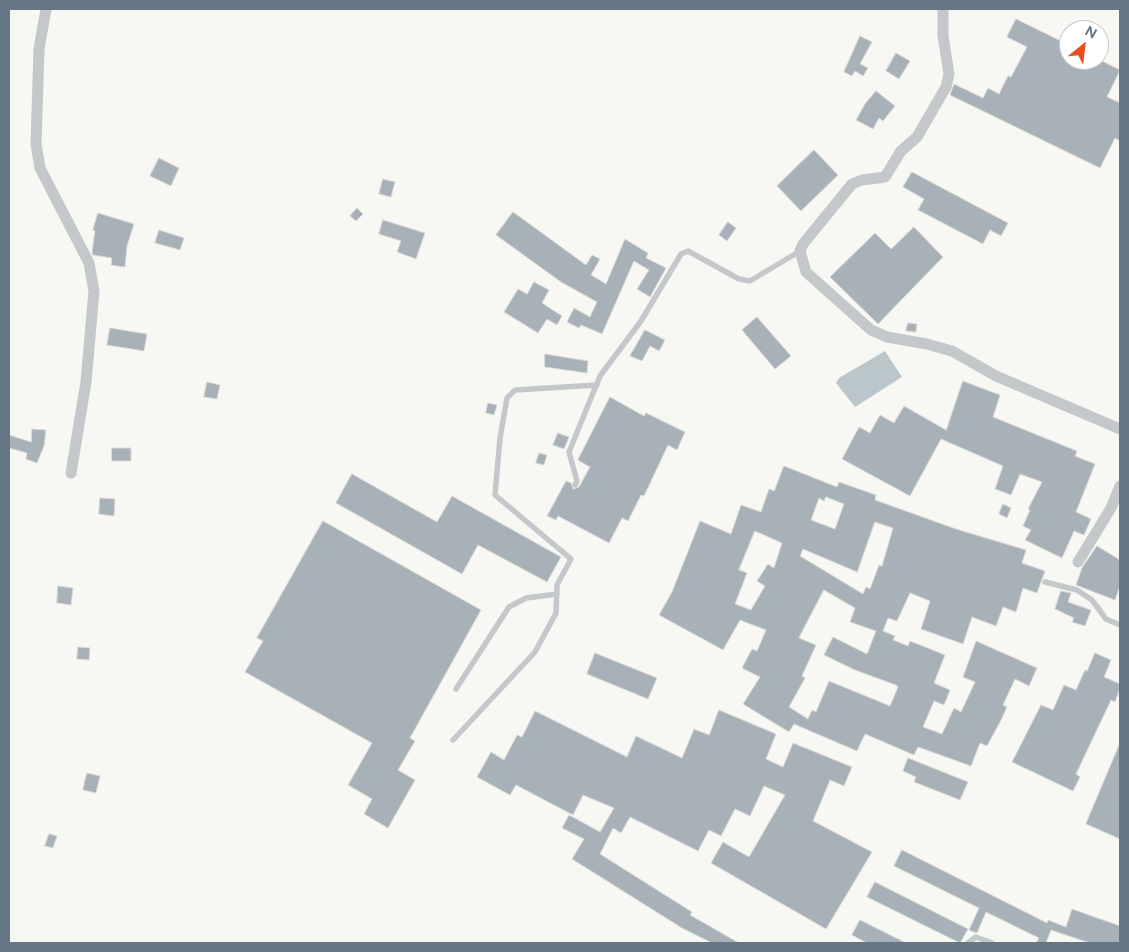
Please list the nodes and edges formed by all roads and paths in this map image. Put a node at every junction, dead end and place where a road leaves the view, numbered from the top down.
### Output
1 (46, 9) edge
2 (943, 9) edge
3 (800, 251) junction
4 (597, 385) junction
5 (1120, 429) edge
6 (71, 473) dead end
7 (575, 485) dead end
8 (1120, 486) edge
9 (1078, 562) dead end
10 (1045, 582) dead end
11 (556, 594) junction
12 (1120, 625) edge
13 (456, 689) dead end
14 (453, 740) dead end
15 (968, 943) edge
16 (992, 943) edge

1 - 6 street
2 - 3 street
3 - 4 lane
3 - 5 street
4 - 7 lane
4 - 11 lane
8 - 9 street
10 - 12 lane
11 - 13 lane
11 - 14 lane
15 - 16 lane

